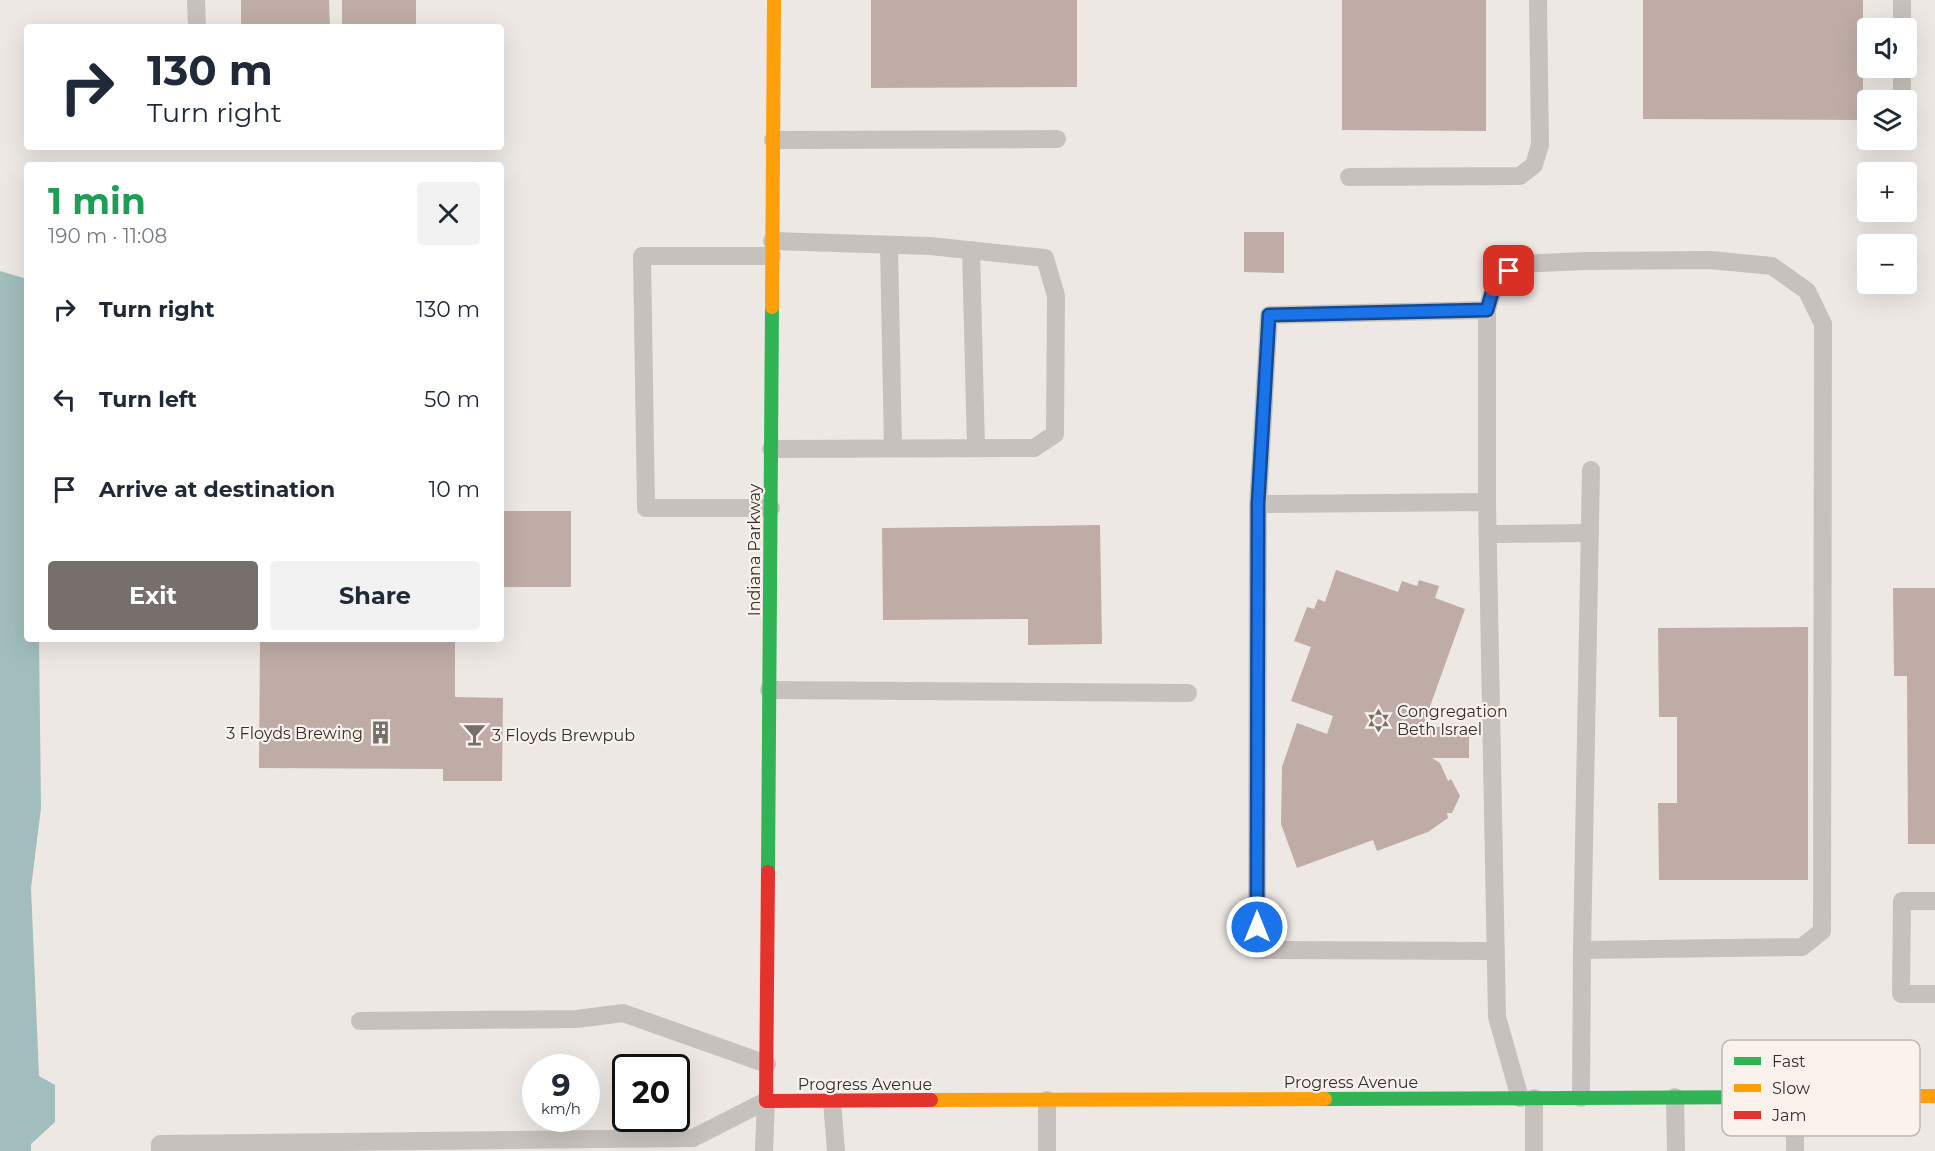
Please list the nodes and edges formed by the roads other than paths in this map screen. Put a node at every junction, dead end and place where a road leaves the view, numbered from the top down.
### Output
1 (196, 0) edge
2 (774, 0) edge
3 (1538, 0) edge
4 (1902, 0) edge
5 (1902, 18) edge
6 (197, 24) edge
7 (1057, 139) dead end
8 (773, 140) junction
9 (1349, 177) dead end
10 (889, 245) junction
11 (772, 248) junction
12 (971, 250) junction
13 (1487, 310) junction
14 (893, 448) junction
15 (976, 448) junction
16 (771, 449) junction
17 (1591, 470) dead end
18 (1487, 502) junction
19 (1258, 504) junction
20 (771, 508) junction
21 (1590, 533) junction
22 (1488, 534) junction
23 (769, 690) junction
24 (1188, 693) dead end
25 (1935, 901) edge
26 (1582, 950) junction
27 (1496, 951) junction
28 (1935, 994) edge
29 (360, 1021) dead end
30 (767, 1064) junction
31 (1675, 1097) junction
32 (1722, 1097) edge
33 (1527, 1098) junction
34 (1581, 1098) junction
35 (1047, 1100) junction
36 (766, 1101) junction
37 (832, 1101) junction
38 (160, 1151) edge
39 (764, 1151) edge
40 (836, 1151) edge
41 (1047, 1151) edge
42 (1534, 1151) edge
43 (1676, 1151) edge

1 - 6 lane
2 - 8 street, Indiana Parkway
3 - 9 lane
4 - 5 lane
7 - 8 lane
8 - 11 street, Indiana Parkway
10 - 11 lane
10 - 12 lane
10 - 14 lane
11 - 16 street, Indiana Parkway
11 - 20 lane
12 - 15 lane
12 - 15 lane
13 - 18 lane
13 - 19 lane
13 - 26 lane
14 - 15 lane
14 - 16 lane
16 - 20 street, Indiana Parkway
17 - 21 lane
18 - 19 lane
18 - 22 lane
19 - 27 lane
20 - 23 street, Indiana Parkway
21 - 22 lane
21 - 26 lane
22 - 27 lane
23 - 24 lane
23 - 30 street, Indiana Parkway
25 - 28 lane
26 - 34 lane
27 - 33 lane
29 - 30 lane
30 - 36 street, Indiana Parkway
31 - 32 street, Progress Avenue
31 - 34 street, Progress Avenue
31 - 43 lane
33 - 34 street, Progress Avenue
33 - 35 street, Progress Avenue
33 - 42 lane
35 - 37 street, Progress Avenue
35 - 41 lane
36 - 37 street, Progress Avenue
36 - 38 lane
36 - 39 lane
37 - 40 lane

